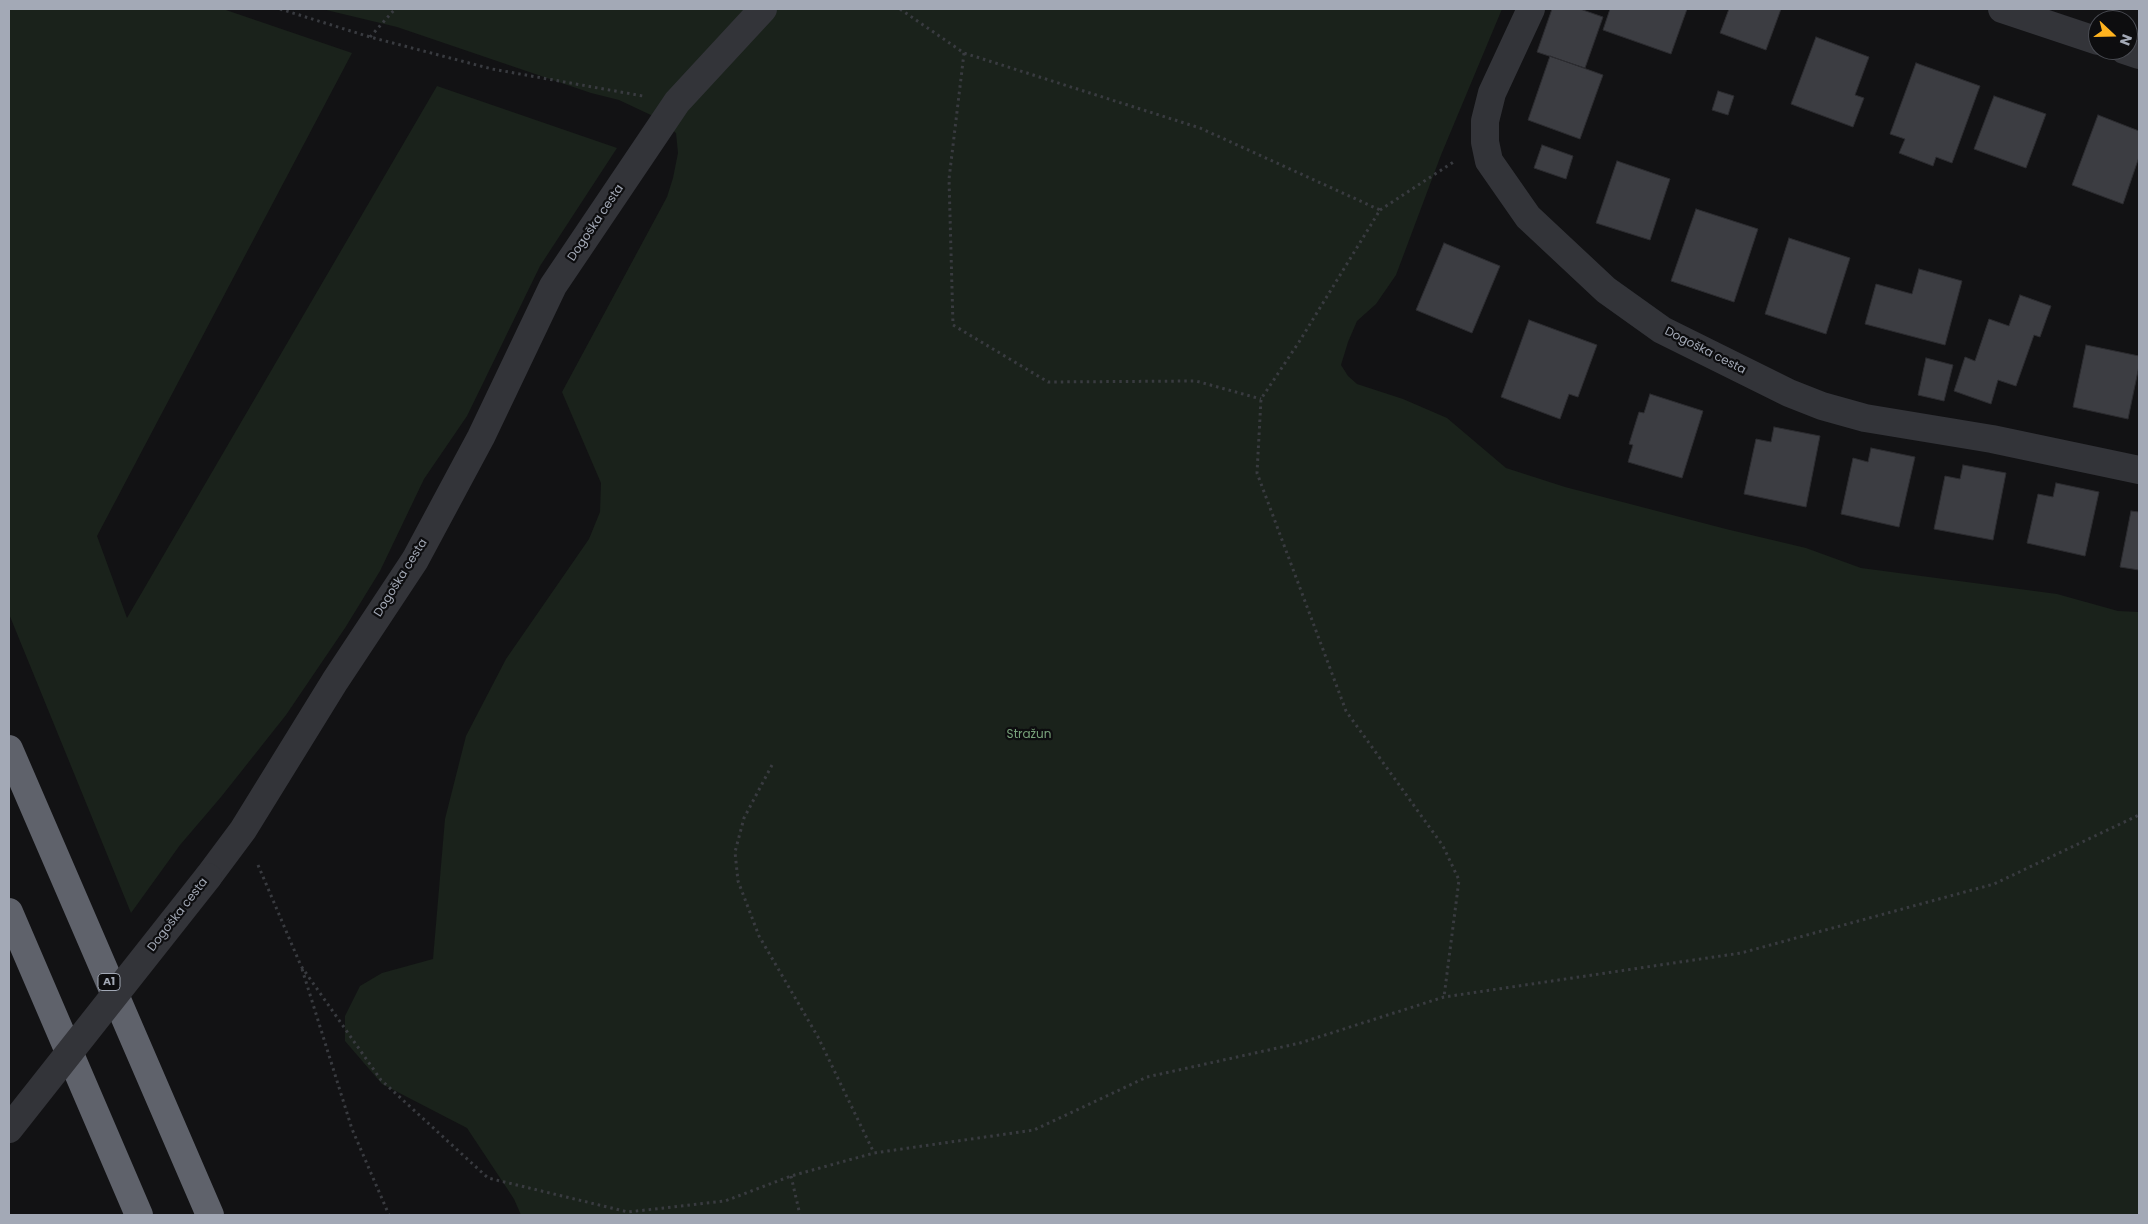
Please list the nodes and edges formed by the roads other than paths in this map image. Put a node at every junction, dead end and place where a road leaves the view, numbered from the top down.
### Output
1 (763, 9) edge
2 (1531, 9) edge
3 (2002, 9) edge
4 (2088, 38) edge
5 (2139, 470) edge
6 (9, 749) edge
7 (9, 912) edge
8 (9, 1129) edge
9 (139, 1215) edge
10 (210, 1215) edge

1 - 8 street, Dogoška cesta, bridge
2 - 5 street, Dogoška cesta
3 - 4 street
6 - 10 highway, A1
7 - 9 highway

